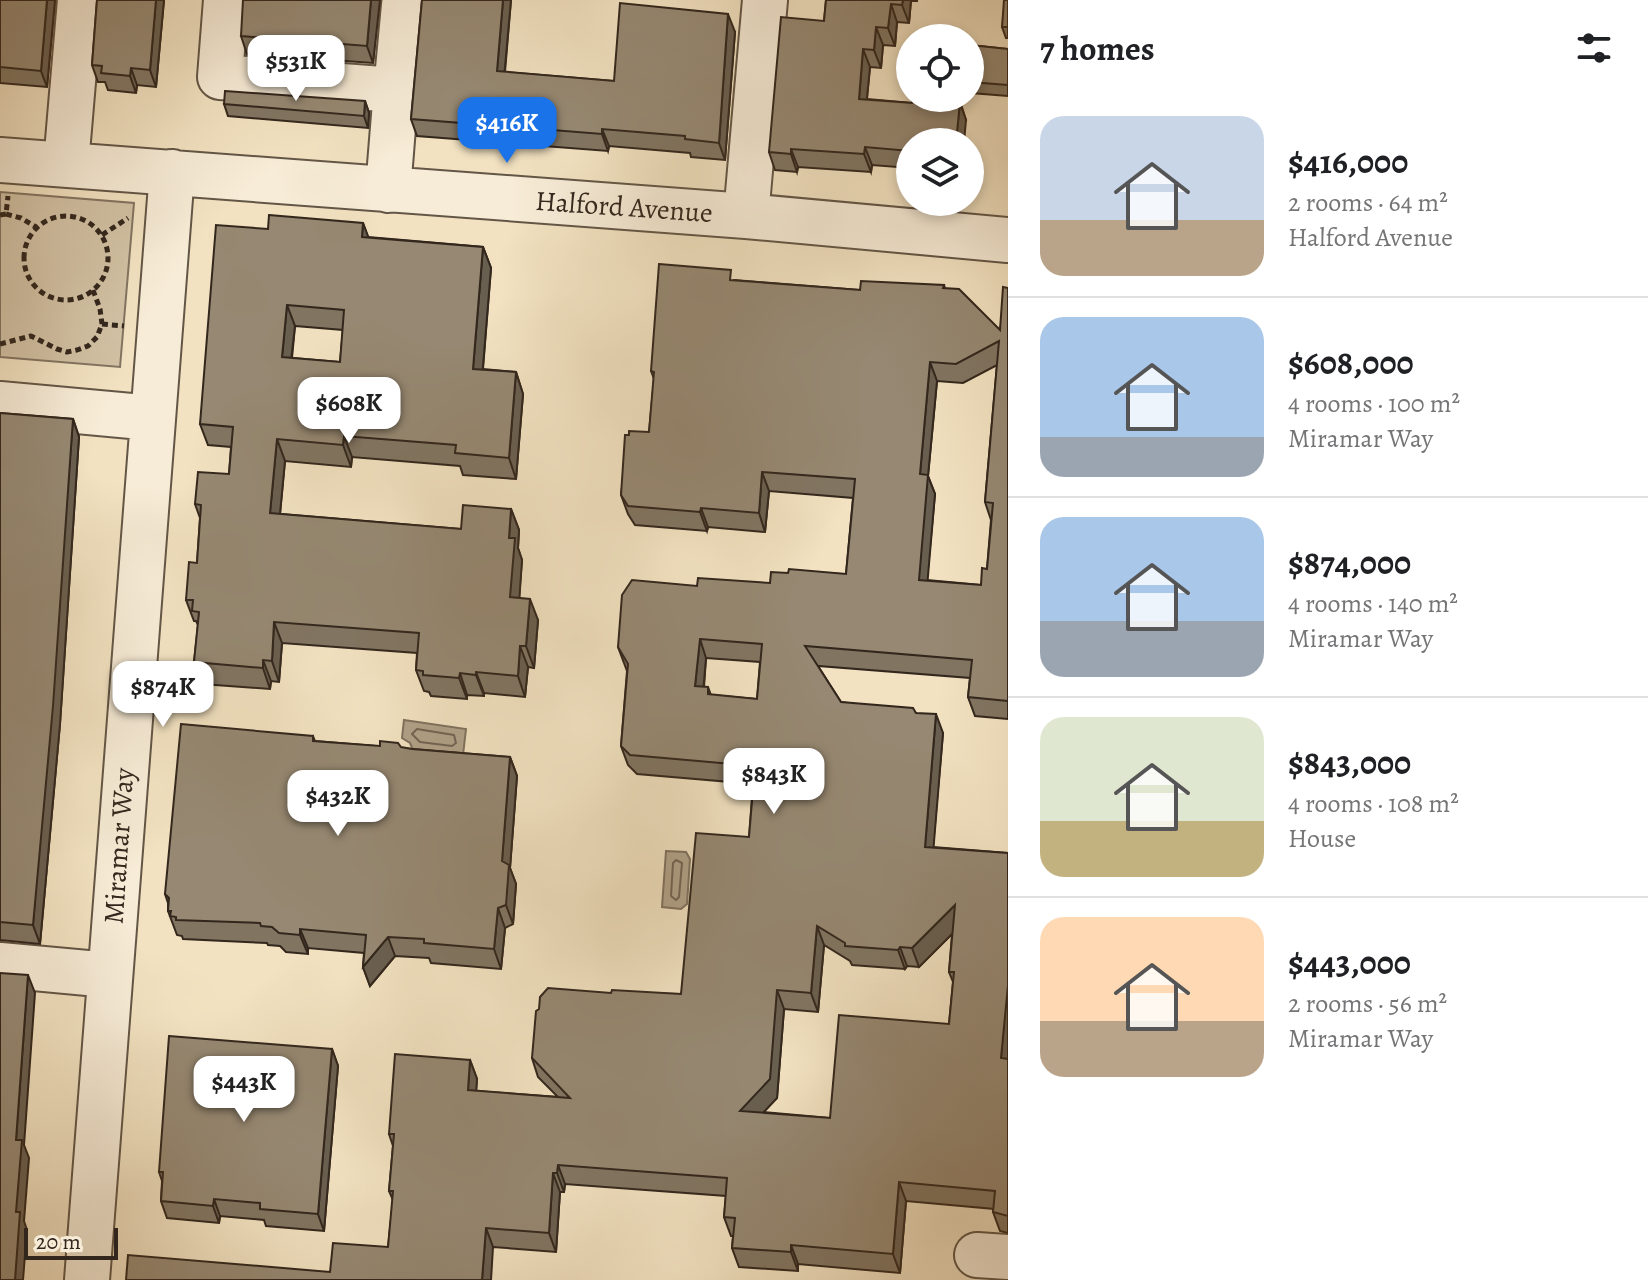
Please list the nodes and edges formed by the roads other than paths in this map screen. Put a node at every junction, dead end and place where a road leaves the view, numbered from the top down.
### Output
1 (80, 0) edge
2 (226, 0) edge
3 (765, 0) edge
4 (404, 5) dead end
5 (396, 90) junction
6 (66, 164) junction
7 (172, 172) junction
8 (4, 175) edge
9 (388, 190) junction
10 (746, 216) junction
11 (1008, 240) edge
12 (0, 404) edge
13 (153, 418) junction
14 (0, 965) edge
15 (109, 975) junction
16 (87, 1280) edge

1 - 6 street
2 - 5 street
3 - 10 street
4 - 5 street
5 - 9 street
6 - 7 street, Halford Avenue
6 - 8 street, Halford Avenue
7 - 9 street, Halford Avenue
7 - 13 street, Miramar Way
9 - 10 street, Halford Avenue
10 - 11 street, Halford Avenue
12 - 13 street
13 - 15 street, Miramar Way
14 - 15 street
15 - 16 street, Miramar Way

